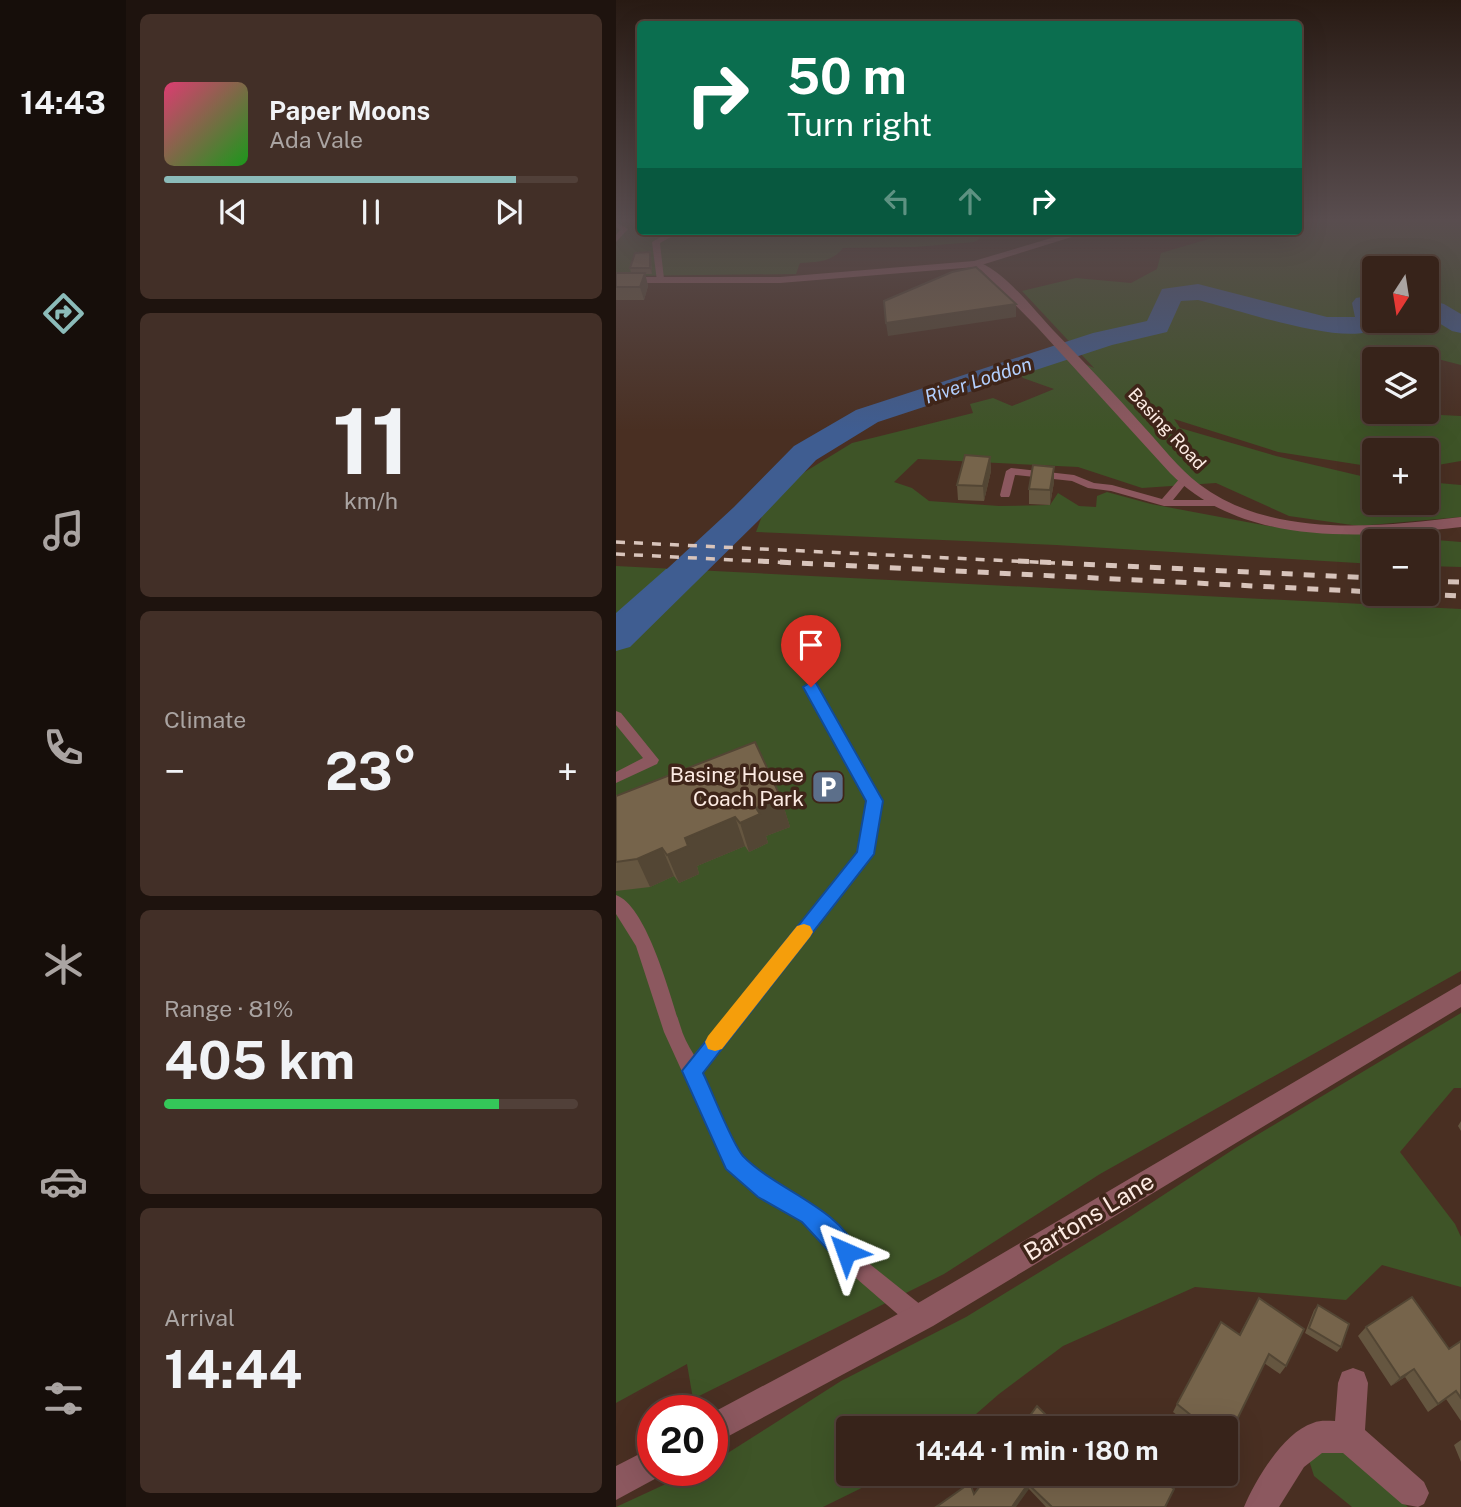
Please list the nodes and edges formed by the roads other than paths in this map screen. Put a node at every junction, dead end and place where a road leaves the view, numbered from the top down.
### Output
1 (1008, 290) edge
2 (1185, 480) junction
3 (1005, 495) dead end
4 (1164, 503) junction
5 (1221, 503) junction
6 (1461, 522) edge
7 (811, 687) dead end
8 (616, 716) edge
9 (616, 778) edge
10 (616, 902) edge
11 (1461, 995) edge
12 (692, 1071) junction
13 (923, 1316) junction
14 (1353, 1383) dead end
15 (728, 1421) edge
16 (1349, 1437) junction
17 (637, 1472) edge
18 (616, 1483) edge
19 (1413, 1493) dead end
20 (1260, 1507) edge

1 - 2 street, Basing Road
2 - 4 lane
2 - 5 street, Basing Road
3 - 4 lane
4 - 5 lane
5 - 6 street, Basing Road
7 - 12 lane
8 - 9 lane
10 - 12 lane
11 - 13 street, Bartons Lane
12 - 13 lane
13 - 15 street, Bartons Lane
14 - 16 street
16 - 19 street
16 - 20 street
17 - 18 street

